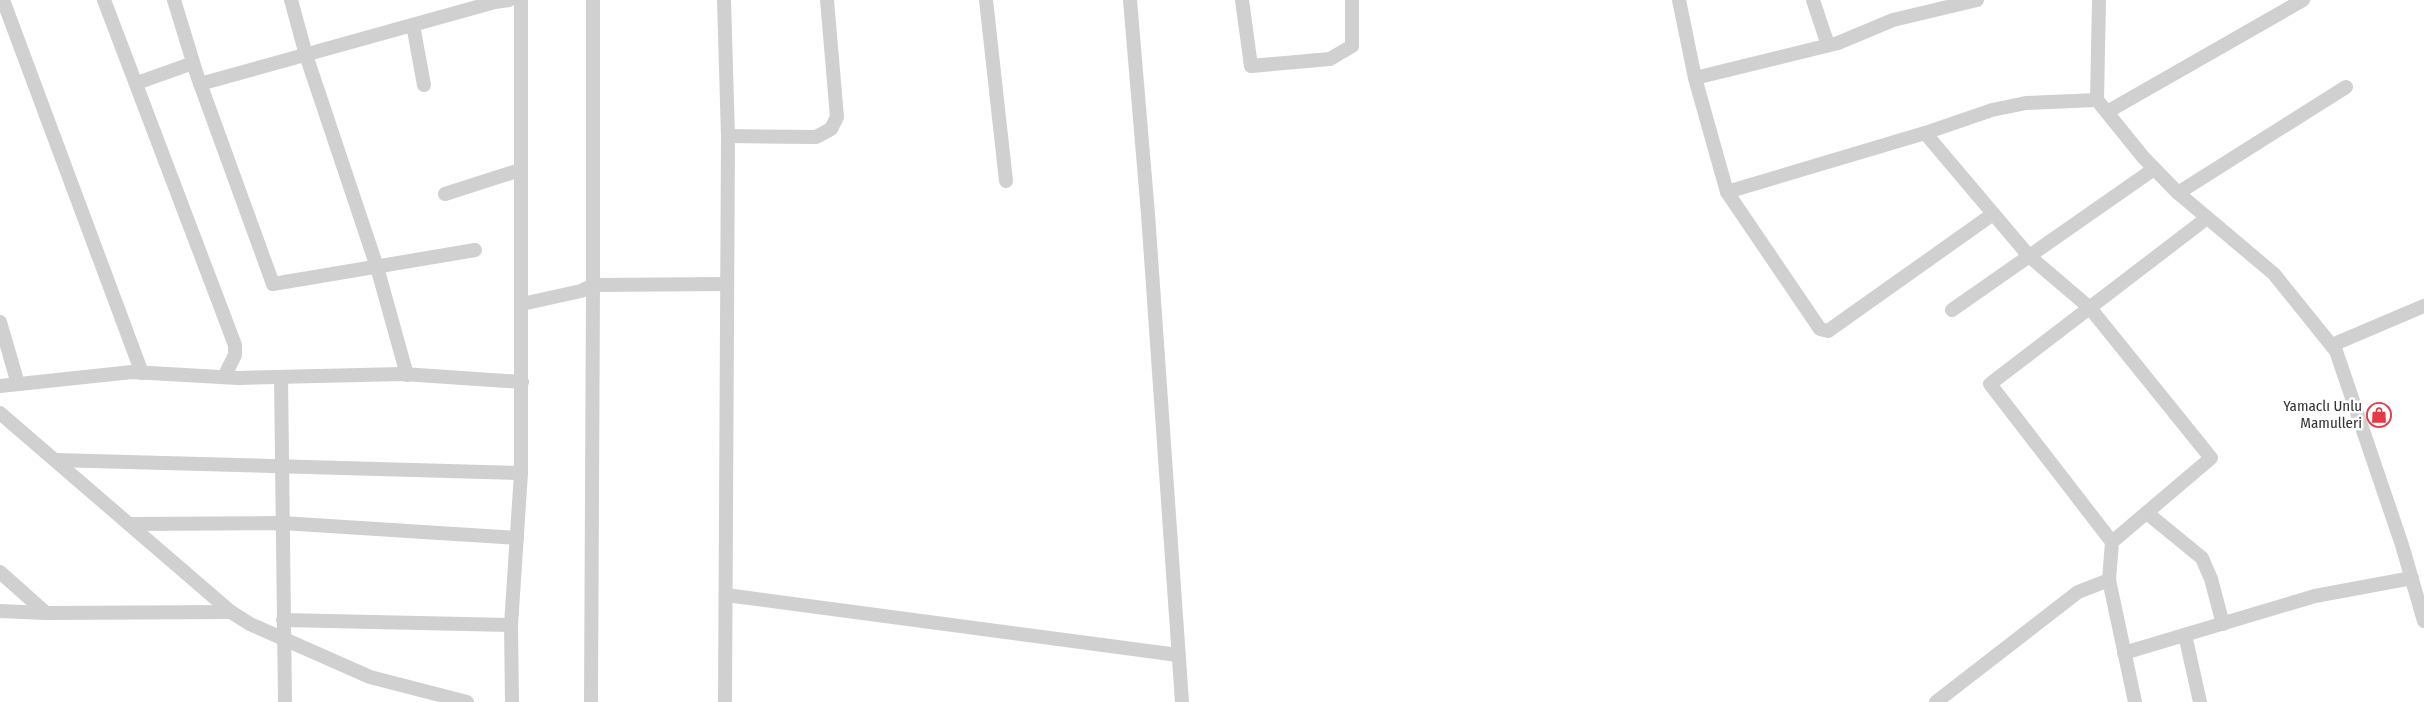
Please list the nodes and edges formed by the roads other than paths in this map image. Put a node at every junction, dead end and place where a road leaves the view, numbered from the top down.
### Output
1 (3, 0) edge
2 (104, 0) edge
3 (174, 0) edge
4 (291, 0) edge
5 (509, 0) edge
6 (520, 0) edge
7 (593, 0) edge
8 (724, 0) edge
9 (827, 0) edge
10 (986, 0) edge
11 (1130, 0) edge
12 (1242, 0) edge
13 (1352, 0) edge
14 (1679, 0) edge
15 (1813, 0) edge
16 (1977, 0) edge
17 (2099, 0) edge
18 (2303, 0) edge
19 (413, 25) junction
20 (1828, 45) junction
21 (306, 55) junction
22 (193, 63) junction
23 (1695, 78) junction
24 (137, 83) junction
25 (200, 84) junction
26 (424, 85) dead end
27 (2346, 86) dead end
28 (2097, 100) junction
29 (2107, 112) junction
30 (1925, 133) junction
31 (728, 136) junction
32 (2154, 169) junction
33 (520, 170) junction
34 (1006, 181) dead end
35 (1727, 192) junction
36 (2178, 193) junction
37 (445, 194) dead end
38 (1994, 214) junction
39 (2207, 218) junction
40 (475, 250) dead end
41 (2029, 256) junction
42 (377, 267) junction
43 (727, 284) junction
44 (593, 285) junction
45 (522, 304) junction
46 (2424, 306) edge
47 (2090, 308) junction
48 (1952, 310) dead end
49 (0, 322) edge
50 (2332, 345) junction
51 (142, 373) junction
52 (407, 375) junction
53 (224, 377) junction
54 (281, 377) junction
55 (522, 382) junction
56 (18, 384) junction
57 (0, 386) edge
58 (0, 413) edge
59 (55, 460) junction
60 (281, 467) junction
61 (521, 473) junction
62 (2147, 513) junction
63 (282, 523) junction
64 (129, 524) junction
65 (517, 538) junction
66 (2112, 542) junction
67 (0, 572) edge
68 (2412, 578) junction
69 (2109, 580) junction
70 (726, 595) junction
71 (0, 611) edge
72 (231, 612) junction
73 (46, 613) junction
74 (283, 620) junction
75 (2424, 621) edge
76 (2223, 624) junction
77 (510, 625) junction
78 (2185, 635) junction
79 (284, 640) junction
80 (2124, 654) junction
81 (1178, 655) junction
82 (285, 702) edge
83 (467, 702) edge
84 (512, 702) edge
85 (591, 702) edge
86 (725, 702) edge
87 (1182, 702) edge
88 (1936, 702) edge
89 (2135, 702) edge
90 (2200, 702) edge

1 - 51 street
2 - 24 street
3 - 22 street
4 - 21 street
5 - 19 street
6 - 33 street
7 - 44 street
8 - 31 street
9 - 31 street
10 - 34 street
11 - 81 street
12 - 13 street
14 - 23 street
15 - 20 street
16 - 20 street
17 - 28 street
18 - 29 street
19 - 21 street
19 - 26 street
20 - 23 street
21 - 25 street
21 - 42 street
22 - 24 street
22 - 25 street
23 - 35 street
24 - 53 street
25 - 42 street
27 - 36 street
28 - 29 street
28 - 30 street
29 - 32 street
30 - 35 street
30 - 38 street
31 - 43 street
32 - 36 street
32 - 41 street
33 - 37 street
33 - 45 street
35 - 38 street
36 - 39 street
38 - 41 street
39 - 47 street
39 - 50 street
40 - 42 street
41 - 47 street
41 - 48 street
42 - 52 street
43 - 44 street
43 - 70 street
44 - 45 street
44 - 85 street
45 - 55 street
46 - 50 street
47 - 62 street
47 - 66 street
49 - 56 street
50 - 68 street
51 - 53 street
51 - 56 street
52 - 54 street
52 - 55 street
53 - 54 street
54 - 60 street
55 - 61 street
56 - 57 street
58 - 59 street
59 - 60 street
59 - 64 street
60 - 61 street
60 - 63 street
61 - 65 street
62 - 66 street
62 - 76 street
63 - 64 street
63 - 65 street
63 - 74 street
64 - 72 street
65 - 77 street
66 - 69 street
67 - 73 street
68 - 75 street
68 - 76 street
69 - 80 street
69 - 88 street
70 - 81 street
70 - 86 street
71 - 73 street
72 - 73 street
72 - 79 street
74 - 77 street
74 - 79 street
76 - 78 street
77 - 84 street
78 - 80 street
78 - 90 street
79 - 82 street
79 - 83 street
80 - 89 street
81 - 87 street

